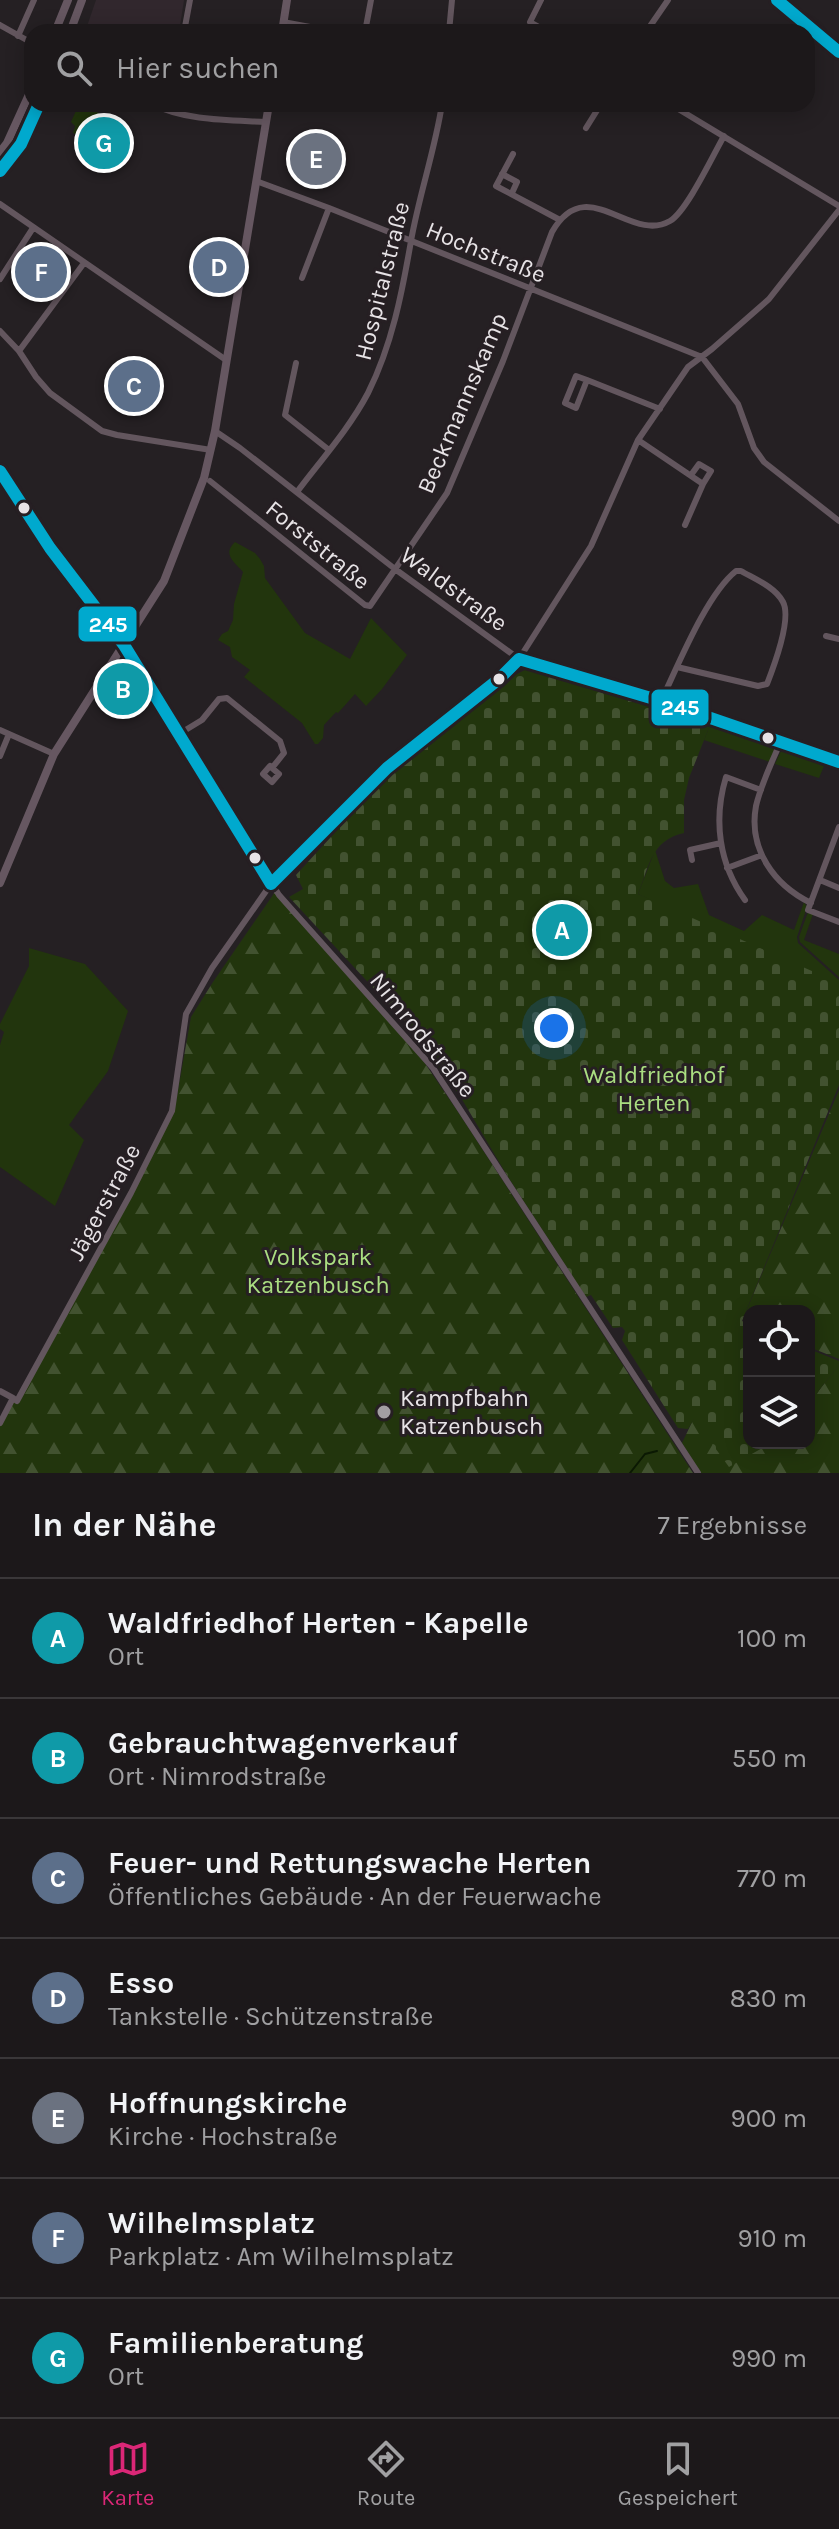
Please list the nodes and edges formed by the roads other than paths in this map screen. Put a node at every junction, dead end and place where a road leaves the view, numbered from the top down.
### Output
1 (34, 0) edge
2 (68, 0) edge
3 (82, 0) edge
4 (190, 0) edge
5 (287, 0) edge
6 (371, 0) edge
7 (452, 0) edge
8 (541, 0) edge
9 (668, 0) edge
10 (777, 0) edge
11 (283, 22) joint
12 (58, 24) edge
13 (73, 24) edge
14 (186, 24) edge
15 (294, 24) edge
16 (366, 24) edge
17 (450, 24) edge
18 (534, 24) edge
19 (652, 24) edge
20 (806, 24) edge
21 (0, 25) edge
22 (815, 32) edge
23 (18, 36) junction
24 (24, 39) edge
25 (839, 52) edge
26 (24, 106) edge
27 (35, 112) edge
28 (268, 112) edge
29 (440, 112) edge
30 (596, 112) edge
31 (684, 112) edge
32 (171, 113) edge
33 (266, 122) junction
34 (586, 128) dead end
35 (724, 136) junction
36 (0, 152) edge
37 (513, 154) dead end
38 (0, 171) edge
39 (502, 174) junction
40 (256, 181) junction
41 (512, 193) junction
42 (0, 204) edge
43 (329, 208) junction
44 (839, 208) edge
45 (560, 220) junction
46 (33, 228) junction
47 (411, 241) junction
48 (84, 263) junction
49 (302, 278) dead end
50 (0, 279) edge
51 (530, 289) junction
52 (0, 331) edge
53 (19, 351) junction
54 (702, 357) junction
55 (226, 360) junction
56 (296, 363) dead end
57 (587, 380) junction
58 (660, 409) junction
59 (215, 431) junction
60 (638, 440) junction
61 (211, 450) junction
62 (329, 450) junction
63 (0, 471) edge
64 (691, 475) junction
65 (210, 481) dead end
66 (703, 484) junction
67 (297, 492) junction
68 (839, 521) edge
69 (685, 525) dead end
70 (395, 569) junction
71 (826, 636) dead end
72 (839, 639) edge
73 (124, 645) junction
74 (519, 659) junction
75 (677, 667) junction
76 (661, 701) junction
77 (0, 730) edge
78 (9, 734) junction
79 (179, 734) junction
80 (781, 741) junction
81 (54, 754) junction
82 (0, 756) edge
83 (839, 762) edge
84 (272, 768) dead end
85 (761, 790) junction
86 (839, 827) edge
87 (721, 843) junction
88 (831, 850) junction
89 (839, 853) edge
90 (762, 855) junction
91 (692, 860) dead end
92 (727, 868) junction
93 (820, 880) junction
94 (0, 883) edge
95 (271, 884) junction
96 (839, 888) edge
97 (745, 900) dead end
98 (811, 903) junction
99 (839, 922) edge
100 (0, 1391) edge
101 (13, 1398) junction
102 (0, 1423) edge
103 (698, 1473) edge

1 - 23 street
2 - 12 main road
3 - 13 main road
4 - 14 street
5 - 11 main road
6 - 16 street
7 - 17 street
8 - 18 street
9 - 19 street
10 - 20 street
11 - 15 street
21 - 23 street
22 - 25 street
23 - 24 street
26 - 36 main road
27 - 38 main road
28 - 33 main road
29 - 47 street, Hospitalstraße
30 - 34 street
31 - 35 street
32 - 33 street
33 - 40 main road
35 - 44 street
35 - 45 street
37 - 39 street
39 - 41 street
39 - 41 street
40 - 43 street, Hochstraße
40 - 55 main road
41 - 45 street
42 - 46 street
43 - 47 street, Hochstraße
43 - 49 street
44 - 54 street, Jägerstraße
45 - 51 street, Beckmannskamp
46 - 48 street
46 - 50 street
47 - 51 street, Hochstraße
47 - 62 street, Hospitalstraße
48 - 53 street
48 - 55 street
51 - 54 street, Hochstraße
51 - 70 street, Beckmannskamp
52 - 53 street
53 - 61 street
54 - 58 street, Jägerstraße
54 - 68 street
55 - 59 main road
56 - 62 street
57 - 57 street
57 - 58 street
58 - 60 street, Jägerstraße
59 - 61 main road
59 - 67 street, Waldstraße
60 - 64 street
60 - 74 street, Jägerstraße
61 - 73 main road
62 - 67 street, Hospitalstraße
63 - 73 street, Nimrodstraße
64 - 66 street
64 - 66 street
65 - 70 street, Forststraße
66 - 69 street
67 - 70 street, Waldstraße
70 - 74 street, Waldstraße
71 - 72 street
73 - 79 street, Nimrodstraße
73 - 81 main road
74 - 76 street, Waldstraße
74 - 95 street, Jägerstraße
75 - 75 street
75 - 76 street
76 - 80 street, Waldstraße
77 - 78 street
78 - 81 street
78 - 82 street
79 - 84 street
79 - 95 street, Nimrodstraße
80 - 83 street, Waldstraße
80 - 85 street
81 - 94 main road
85 - 87 street
85 - 90 street
86 - 88 street
87 - 91 street
87 - 92 street
88 - 89 street
88 - 93 street
90 - 92 street
90 - 98 street
92 - 97 street
93 - 96 street
93 - 98 street
95 - 101 street, Jägerstraße
95 - 103 street, Nimrodstraße
98 - 99 street
100 - 101 street
101 - 102 street, Jägerstraße

